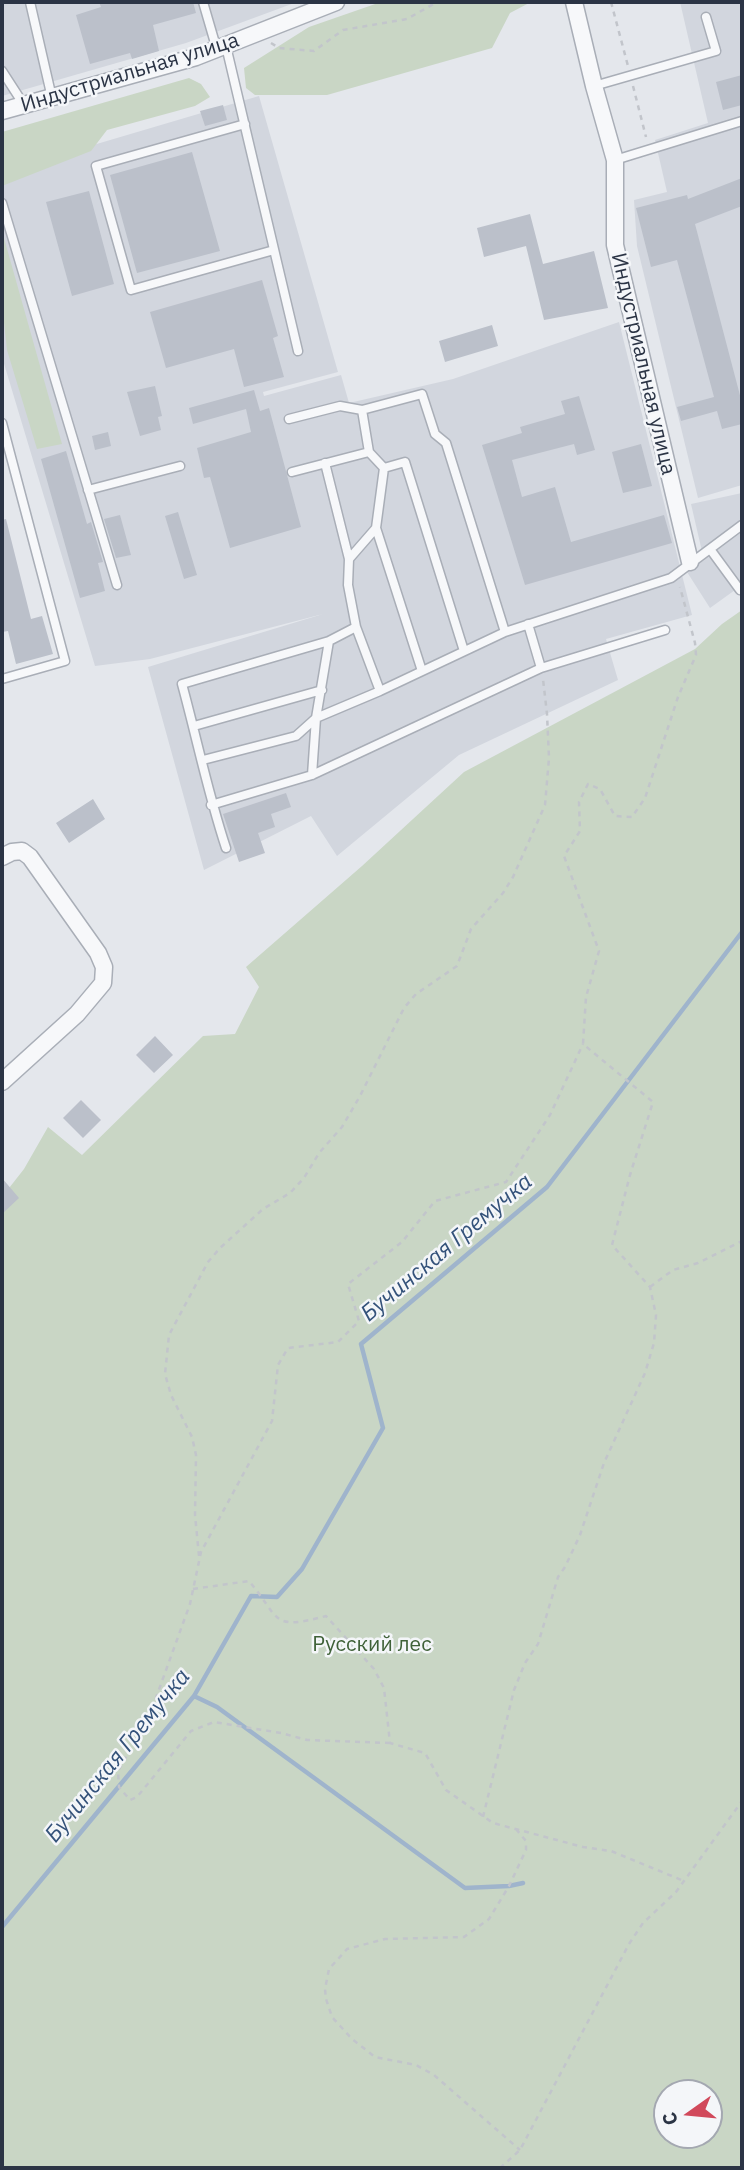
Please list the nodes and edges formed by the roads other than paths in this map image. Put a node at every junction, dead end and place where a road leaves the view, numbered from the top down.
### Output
1 (30, 2) edge
2 (203, 2) edge
3 (336, 2) edge
4 (574, 2) edge
5 (706, 17) dead end
6 (222, 48) junction
7 (2, 71) edge
8 (594, 86) junction
9 (52, 97) junction
10 (24, 106) junction
11 (2, 111) edge
12 (742, 121) edge
13 (245, 124) junction
14 (615, 160) junction
15 (2, 203) edge
16 (274, 250) junction
17 (298, 351) dead end
18 (362, 410) junction
19 (289, 419) dead end
20 (2, 423) edge
21 (369, 452) junction
22 (325, 463) junction
23 (180, 466) dead end
24 (384, 468) junction
25 (292, 472) dead end
26 (88, 490) junction
27 (742, 525) edge
28 (376, 528) junction
29 (710, 549) junction
30 (349, 559) junction
31 (690, 562) junction
32 (117, 585) dead end
33 (742, 589) edge
34 (528, 624) junction
35 (356, 627) junction
36 (665, 629) dead end
37 (505, 632) junction
38 (329, 641) junction
39 (464, 651) junction
40 (541, 668) junction
41 (422, 671) junction
42 (2, 679) edge
43 (322, 690) junction
44 (380, 691) junction
45 (316, 718) junction
46 (194, 726) junction
47 (203, 760) junction
48 (312, 775) junction
49 (211, 805) junction
50 (226, 848) dead end
51 (2, 857) edge
52 (2, 1082) edge

1 - 9 lane
2 - 6 lane
3 - 6 street, Индустриальная улица
4 - 8 street, Индустриальная улица
5 - 8 lane
6 - 9 street, Индустриальная улица
6 - 13 lane
7 - 10 lane
8 - 14 street, Индустриальная улица
9 - 10 street, Индустриальная улица
10 - 11 street, Индустриальная улица
12 - 14 lane
13 - 16 lane
13 - 16 lane
14 - 31 street, Индустриальная улица
15 - 26 lane
16 - 17 lane
18 - 19 lane
18 - 21 lane
18 - 37 lane
20 - 42 lane
21 - 22 lane
21 - 24 lane
22 - 25 lane
22 - 30 lane
23 - 26 lane
24 - 28 lane
24 - 39 lane
26 - 32 lane
27 - 29 lane
28 - 30 lane
28 - 41 lane
29 - 31 lane
29 - 33 lane
30 - 35 lane
31 - 34 lane
34 - 37 lane
34 - 40 lane
35 - 38 lane
35 - 44 lane
36 - 40 lane
37 - 39 lane
38 - 43 lane
38 - 46 lane
39 - 41 lane
40 - 48 lane
41 - 44 lane
43 - 45 lane
43 - 46 lane
44 - 45 lane
45 - 47 lane
45 - 48 lane
46 - 47 lane
47 - 49 lane
48 - 49 lane
49 - 50 lane
51 - 52 street

